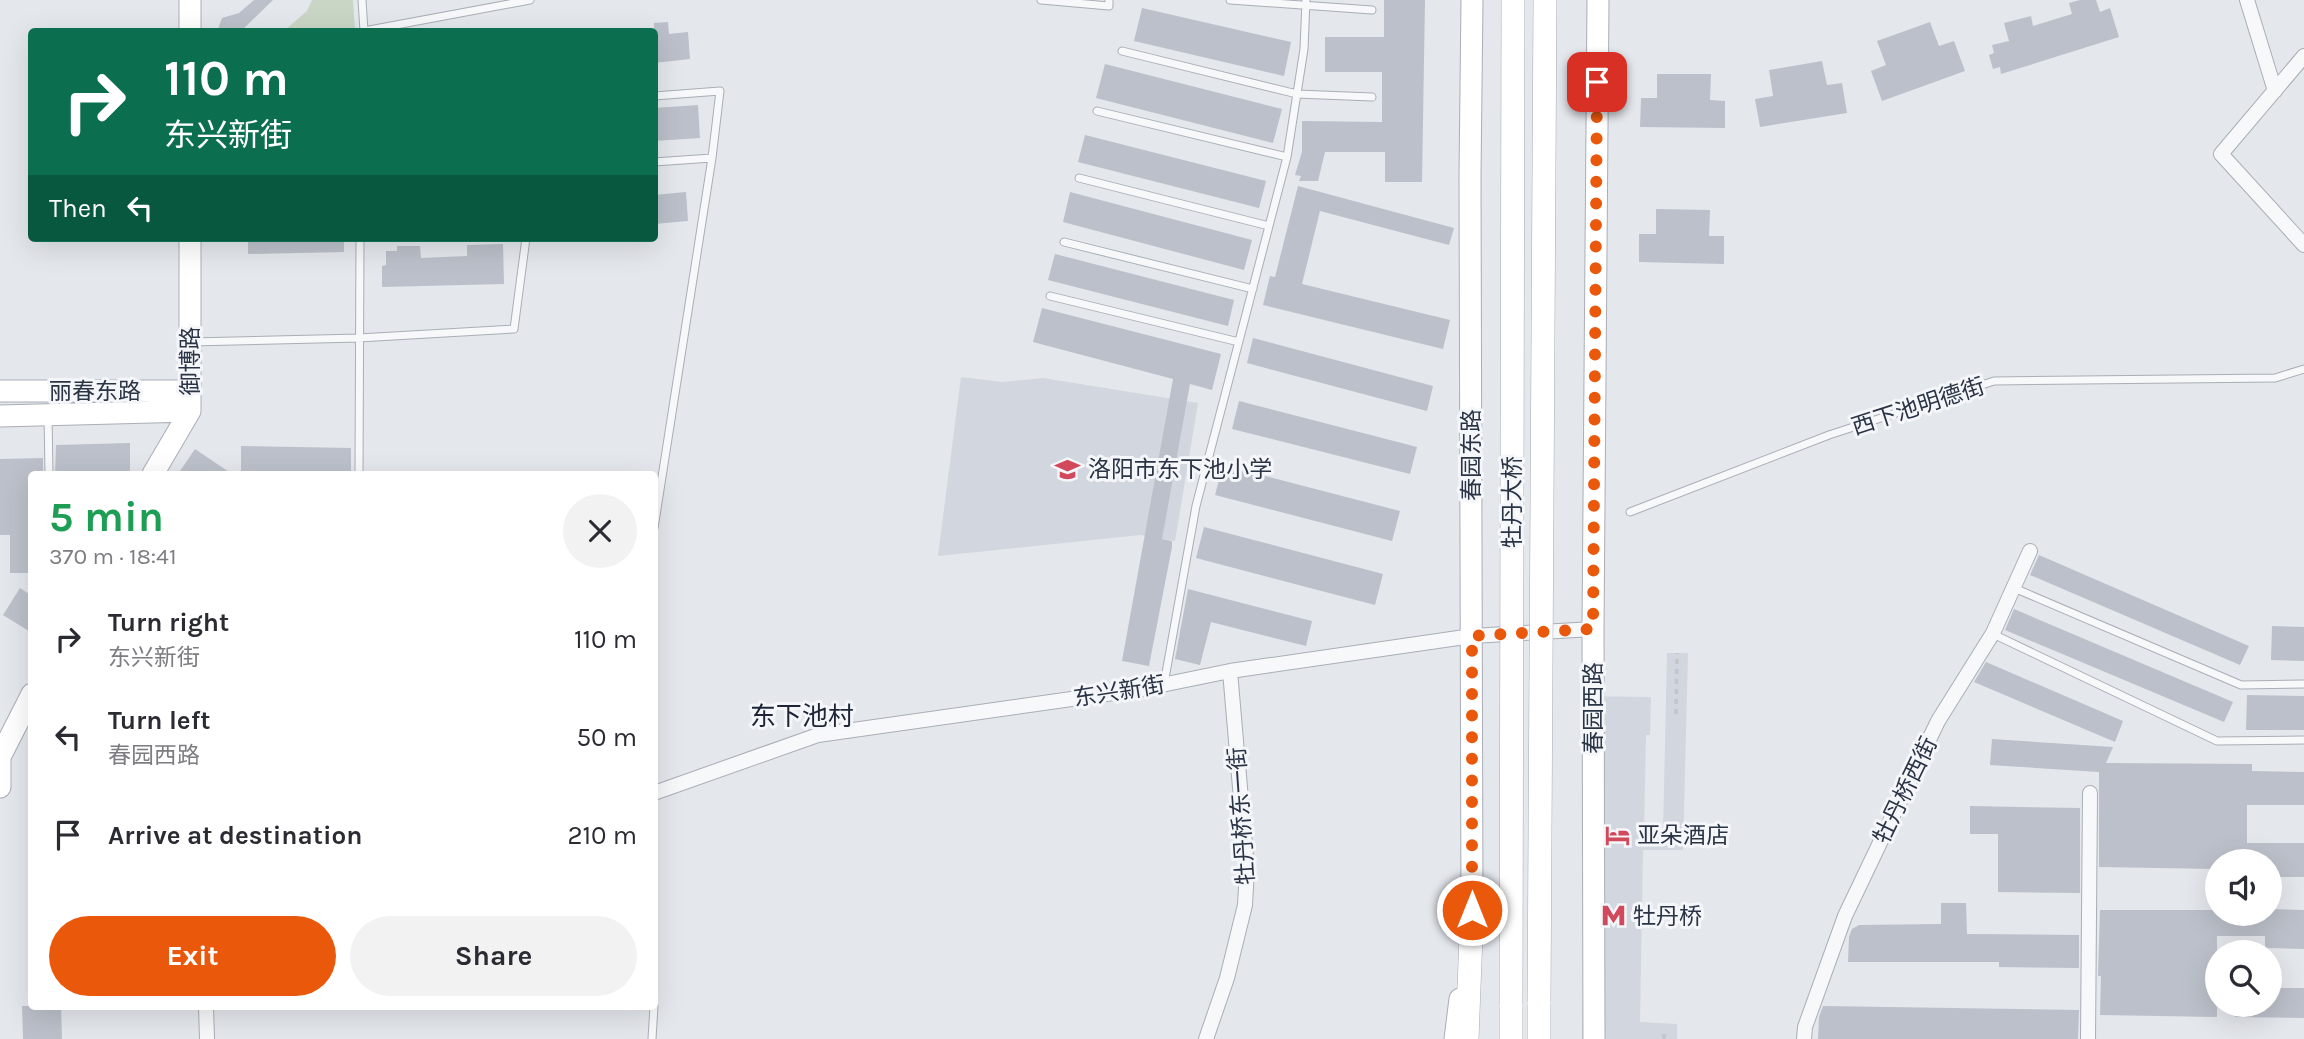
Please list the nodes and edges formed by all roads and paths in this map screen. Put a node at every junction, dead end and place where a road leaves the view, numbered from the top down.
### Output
1 (190, 0) edge
2 (362, 0) edge
3 (530, 0) edge
4 (1041, 0) edge
5 (1108, 0) edge
6 (1230, 0) edge
7 (1472, 0) edge
8 (1513, 0) edge
9 (1545, 0) edge
10 (1598, 0) edge
11 (2247, 0) edge
12 (1306, 3) edge
13 (1372, 10) dead end
14 (190, 28) edge
15 (364, 28) edge
16 (380, 28) edge
17 (1122, 51) dead end
18 (2304, 56) edge
19 (2275, 91) junction
20 (1297, 94) junction
21 (658, 96) edge
22 (1372, 97) dead end
23 (1097, 111) dead end
24 (1287, 157) junction
25 (712, 158) junction
26 (658, 162) edge
27 (1079, 178) dead end
28 (1269, 226) junction
29 (190, 242) edge
30 (360, 242) edge
31 (525, 242) edge
32 (1064, 242) dead end
33 (2304, 245) edge
34 (1253, 289) junction
35 (1050, 296) dead end
36 (359, 338) junction
37 (191, 342) junction
38 (1239, 342) junction
39 (2304, 369) edge
40 (49, 390) junction
41 (0, 391) edge
42 (190, 401) junction
43 (48, 414) junction
44 (0, 416) edge
45 (49, 471) edge
46 (155, 471) edge
47 (359, 471) edge
48 (658, 502) edge
49 (1630, 512) dead end
50 (2030, 551) dead end
51 (2014, 588) junction
52 (1593, 629) junction
53 (1993, 634) junction
54 (1472, 636) junction
55 (1677, 653) dead end
56 (1230, 671) junction
57 (1164, 684) junction
58 (2304, 684) edge
59 (28, 702) edge
60 (1676, 713) dead end
61 (2304, 740) edge
62 (0, 787) edge
63 (658, 792) edge
64 (2090, 793) dead end
65 (1472, 910) junction
66 (206, 1010) edge
67 (654, 1010) edge
68 (207, 1039) edge
69 (652, 1039) edge
70 (1206, 1039) edge
71 (1455, 1039) edge
72 (1467, 1039) edge
73 (1511, 1039) edge
74 (1539, 1039) edge
75 (1594, 1039) edge
76 (1804, 1039) edge
77 (2088, 1039) edge

1 - 14 street
2 - 15 lane
3 - 16 lane
4 - 5 lane
6 - 12 lane
7 - 54 street, 春园东路
8 - 73 main road, 牡丹大桥, bridge
9 - 74 main road, 牡丹大桥, bridge
10 - 52 street, 春园西路
11 - 19 street
12 - 13 lane
12 - 20 lane
17 - 20 lane
18 - 19 street
19 - 33 street
20 - 22 lane
20 - 24 lane
21 - 25 lane
23 - 24 lane
24 - 28 lane
25 - 26 lane
25 - 48 lane
27 - 28 lane
28 - 34 lane
29 - 37 street, 御博路
30 - 36 lane
31 - 36 lane
32 - 34 lane
34 - 38 lane
35 - 38 lane
36 - 37 lane
36 - 47 lane
37 - 42 street, 御博路
38 - 57 lane
39 - 49 lane, 西下池明德街
40 - 41 street, 丽春东路
40 - 42 street, 丽春东路
40 - 43 lane
42 - 43 street, 丽春东路
42 - 46 street, 御博路
43 - 44 street, 丽春东路
43 - 45 lane
50 - 51 street, 牡丹桥西街
51 - 53 street, 牡丹桥西街
51 - 58 lane
52 - 54 street, 东兴新街
52 - 75 street, 春园西路
53 - 61 lane
53 - 76 street, 牡丹桥西街
54 - 56 street, 东兴新街
54 - 65 street, 春园东路
55 - 60 path
56 - 57 street, 东兴新街
56 - 70 street, 牡丹桥东一街
57 - 63 street, 东兴新街
59 - 62 street
64 - 77 street
65 - 71 street, 春园东路
65 - 72 main road
66 - 68 street
67 - 69 lane

